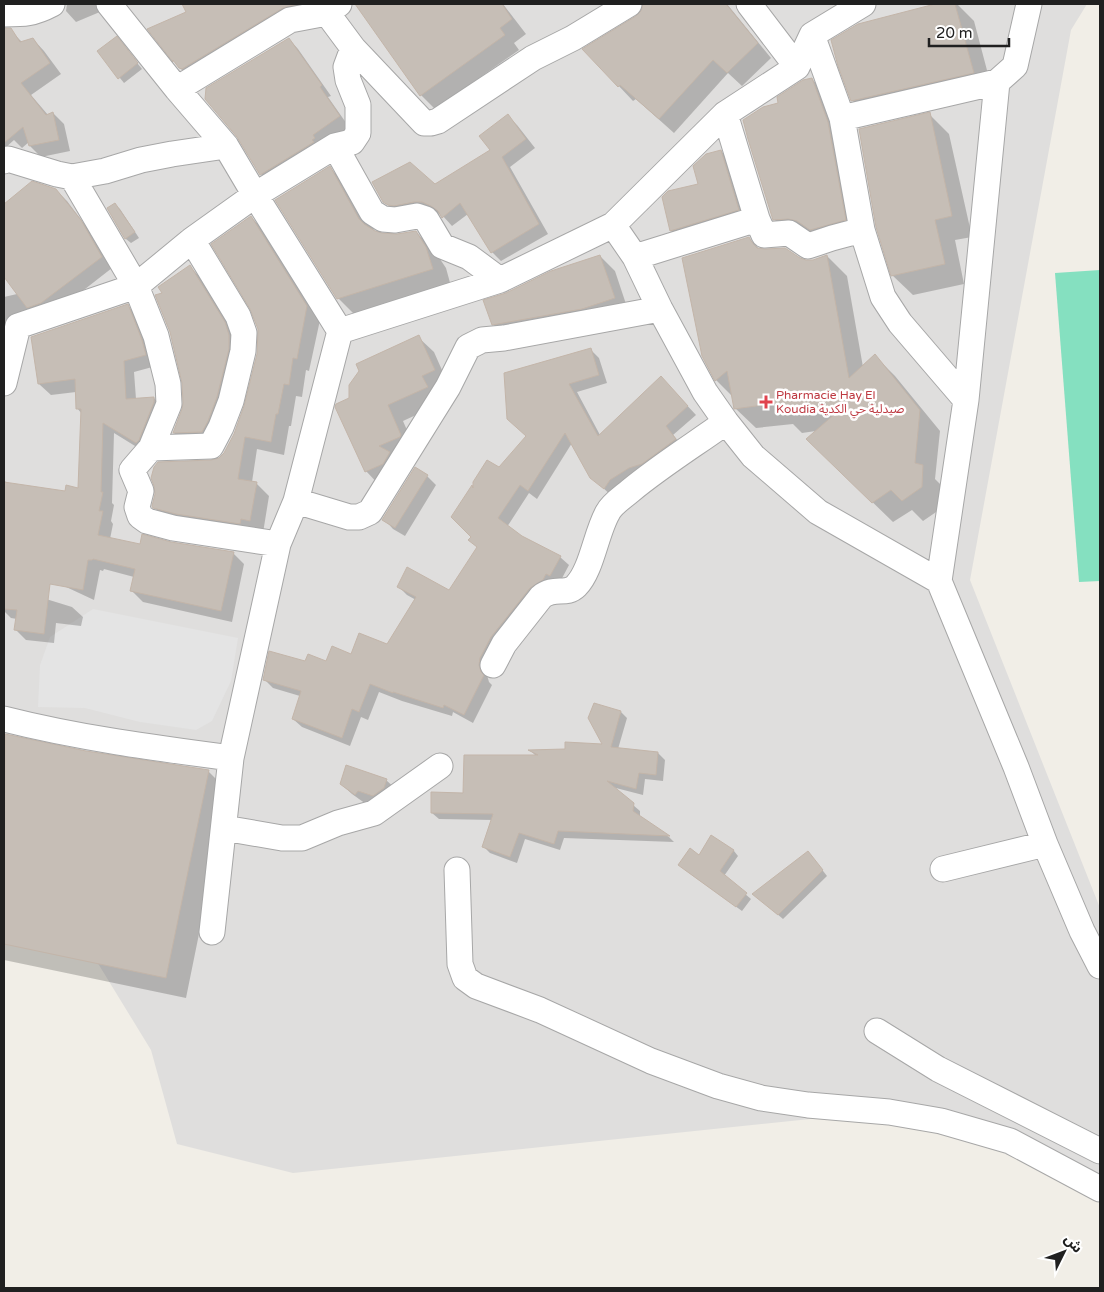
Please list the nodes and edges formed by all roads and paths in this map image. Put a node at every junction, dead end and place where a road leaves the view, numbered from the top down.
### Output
1 (52, 4) edge
2 (109, 4) edge
3 (629, 4) edge
4 (749, 4) edge
5 (863, 4) edge
6 (1029, 4) edge
7 (333, 8) edge
8 (4, 14) edge
9 (812, 36) junction
10 (353, 48) junction
11 (797, 67) junction
12 (996, 82) junction
13 (177, 89) junction
14 (725, 114) junction
15 (842, 118) junction
16 (226, 146) junction
17 (335, 146) junction
18 (4, 161) edge
19 (72, 177) junction
20 (255, 195) junction
21 (757, 219) junction
22 (613, 225) junction
23 (862, 230) junction
24 (192, 240) junction
25 (634, 258) junction
26 (500, 280) junction
27 (136, 286) junction
28 (660, 309) junction
29 (11, 320) edge
30 (340, 331) junction
31 (4, 383) edge
32 (966, 400) junction
33 (726, 422) junction
34 (151, 448) junction
35 (296, 501) junction
36 (278, 544) junction
37 (939, 581) junction
38 (493, 665) dead end
39 (4, 719) edge
40 (232, 758) junction
41 (440, 766) dead end
42 (224, 828) junction
43 (1045, 844) junction
44 (943, 869) dead end
45 (457, 870) dead end
46 (212, 932) dead end
47 (1100, 966) edge
48 (877, 1031) dead end
49 (1100, 1151) edge
50 (1100, 1189) edge

1 - 8 street
2 - 13 street
3 - 10 street
4 - 11 street
5 - 9 street
6 - 12 street
7 - 10 street
7 - 13 street
9 - 11 street
9 - 15 street
10 - 17 street
11 - 14 street
12 - 15 street
12 - 32 street
13 - 16 street
14 - 21 street
14 - 22 street
15 - 23 street
16 - 19 street
16 - 20 street
17 - 20 street
17 - 26 street
18 - 19 street
19 - 27 street
20 - 24 street
20 - 30 street
21 - 23 street
21 - 25 street
22 - 25 street
22 - 26 street
23 - 32 street
24 - 27 street
24 - 34 street
25 - 28 street
26 - 30 street
27 - 29 street
27 - 34 street
28 - 33 street
28 - 35 street
29 - 31 street
30 - 35 street
32 - 37 street
33 - 37 street
33 - 38 street
34 - 36 street
35 - 36 street
36 - 40 street
37 - 43 street
39 - 40 street
40 - 42 street
41 - 42 street
42 - 46 street
43 - 44 street
43 - 47 street
45 - 50 street
48 - 49 street

